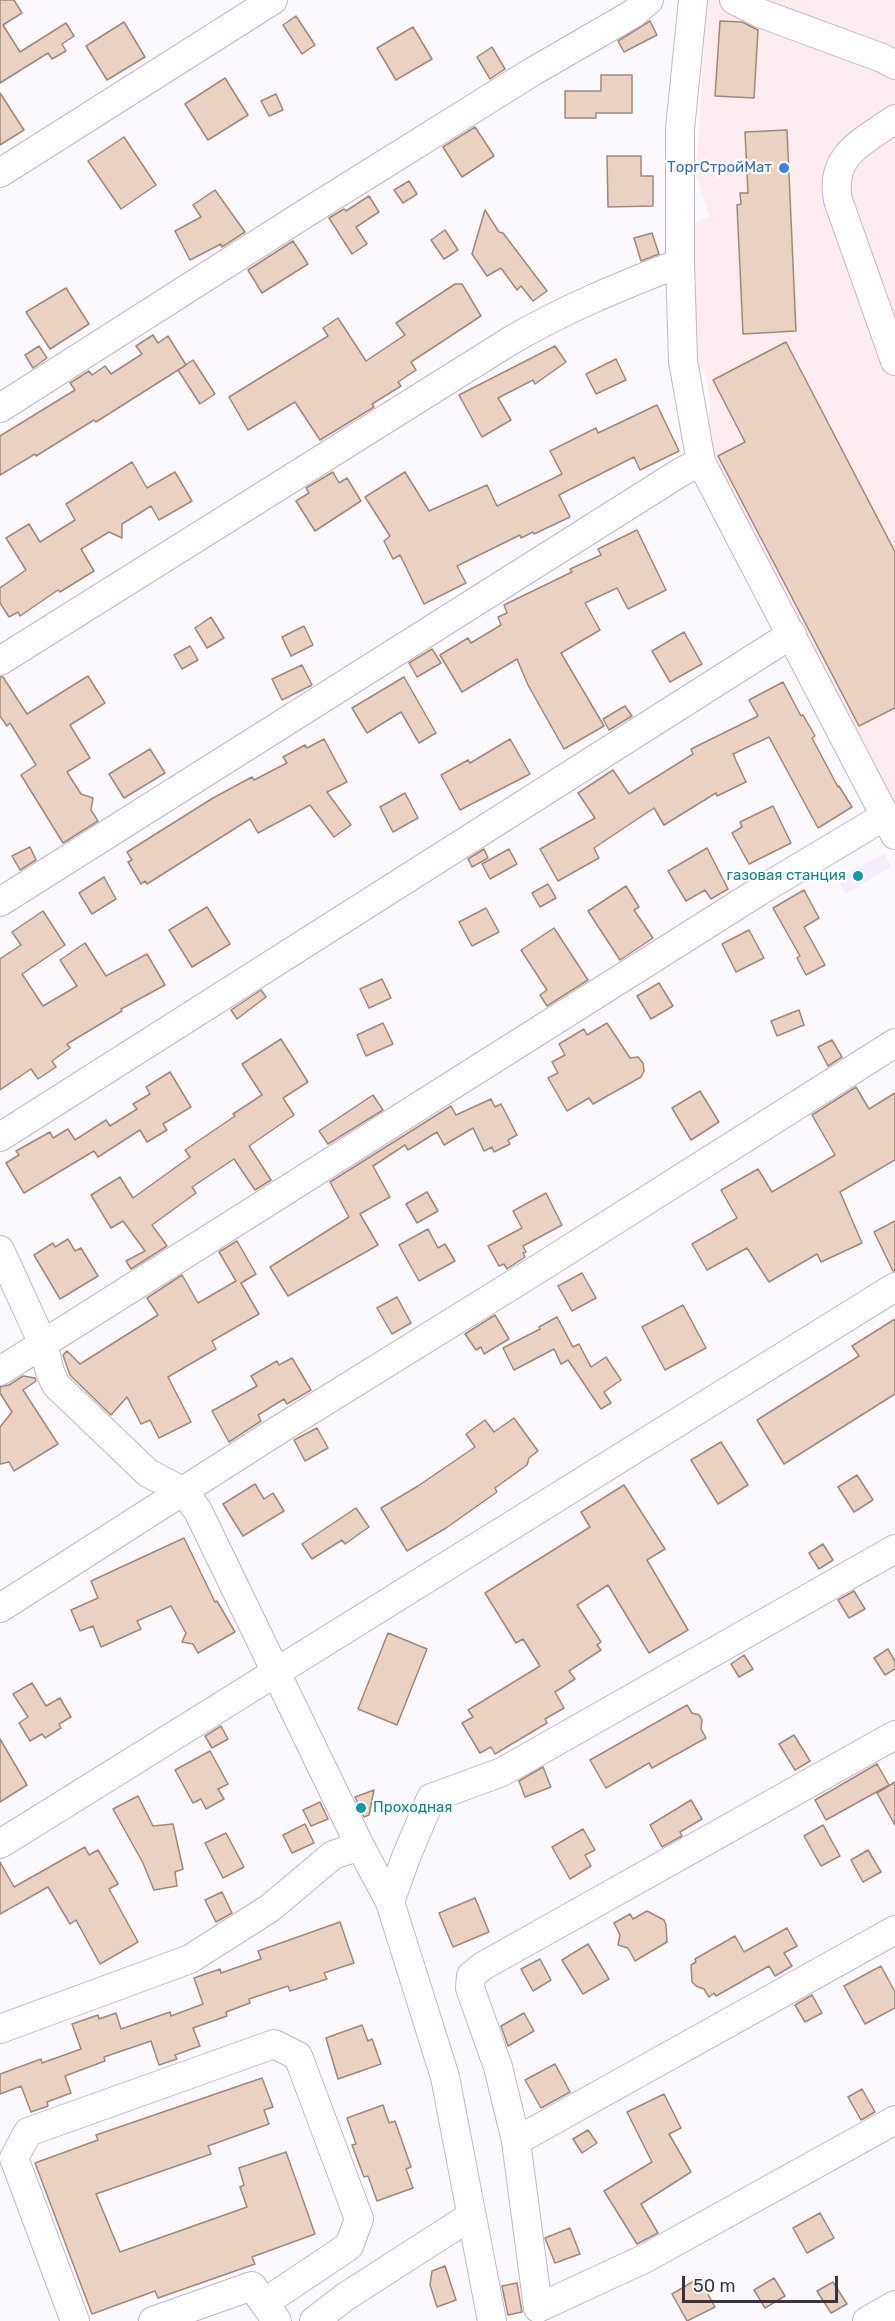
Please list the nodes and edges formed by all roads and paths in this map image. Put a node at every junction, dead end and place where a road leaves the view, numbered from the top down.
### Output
1 (273, 0) edge
2 (649, 0) edge
3 (693, 0) edge
4 (734, 0) edge
5 (895, 65) edge
6 (895, 119) edge
7 (0, 173) edge
8 (680, 263) junction
9 (895, 361) edge
10 (0, 408) edge
11 (701, 462) junction
12 (792, 633) junction
13 (0, 661) edge
14 (890, 826) edge
15 (0, 902) edge
16 (895, 1043) edge
17 (0, 1137) edge
18 (0, 1250) edge
19 (895, 1287) edge
20 (43, 1344) junction
21 (0, 1371) edge
22 (184, 1492) junction
23 (895, 1550) edge
24 (0, 1608) edge
25 (276, 1672) junction
26 (895, 1735) edge
27 (0, 1844) edge
28 (360, 1846) junction
29 (390, 1902) junction
30 (895, 1930) edge
31 (0, 2029) edge
32 (895, 2120) edge
33 (516, 2141) junction
34 (471, 2216) junction
35 (895, 2305) edge
36 (271, 2312) edge
37 (539, 2314) edge
38 (75, 2321) edge
39 (153, 2321) edge
40 (314, 2321) edge
41 (492, 2321) edge
42 (867, 2321) edge

1 - 7 street
2 - 10 street
3 - 8 street
4 - 5 street
6 - 9 street
8 - 11 street
8 - 13 street
11 - 12 street
11 - 15 street
12 - 14 street
12 - 17 street
14 - 20 street
16 - 22 street
18 - 20 street
19 - 25 street
20 - 21 street
20 - 22 street
22 - 24 street
22 - 25 street
23 - 29 street
25 - 27 street
25 - 28 street
26 - 33 street
28 - 29 street
28 - 31 street
29 - 34 street
30 - 33 street
32 - 37 street
33 - 37 street
34 - 40 street
34 - 41 street
35 - 42 street
36 - 38 street
36 - 39 street

